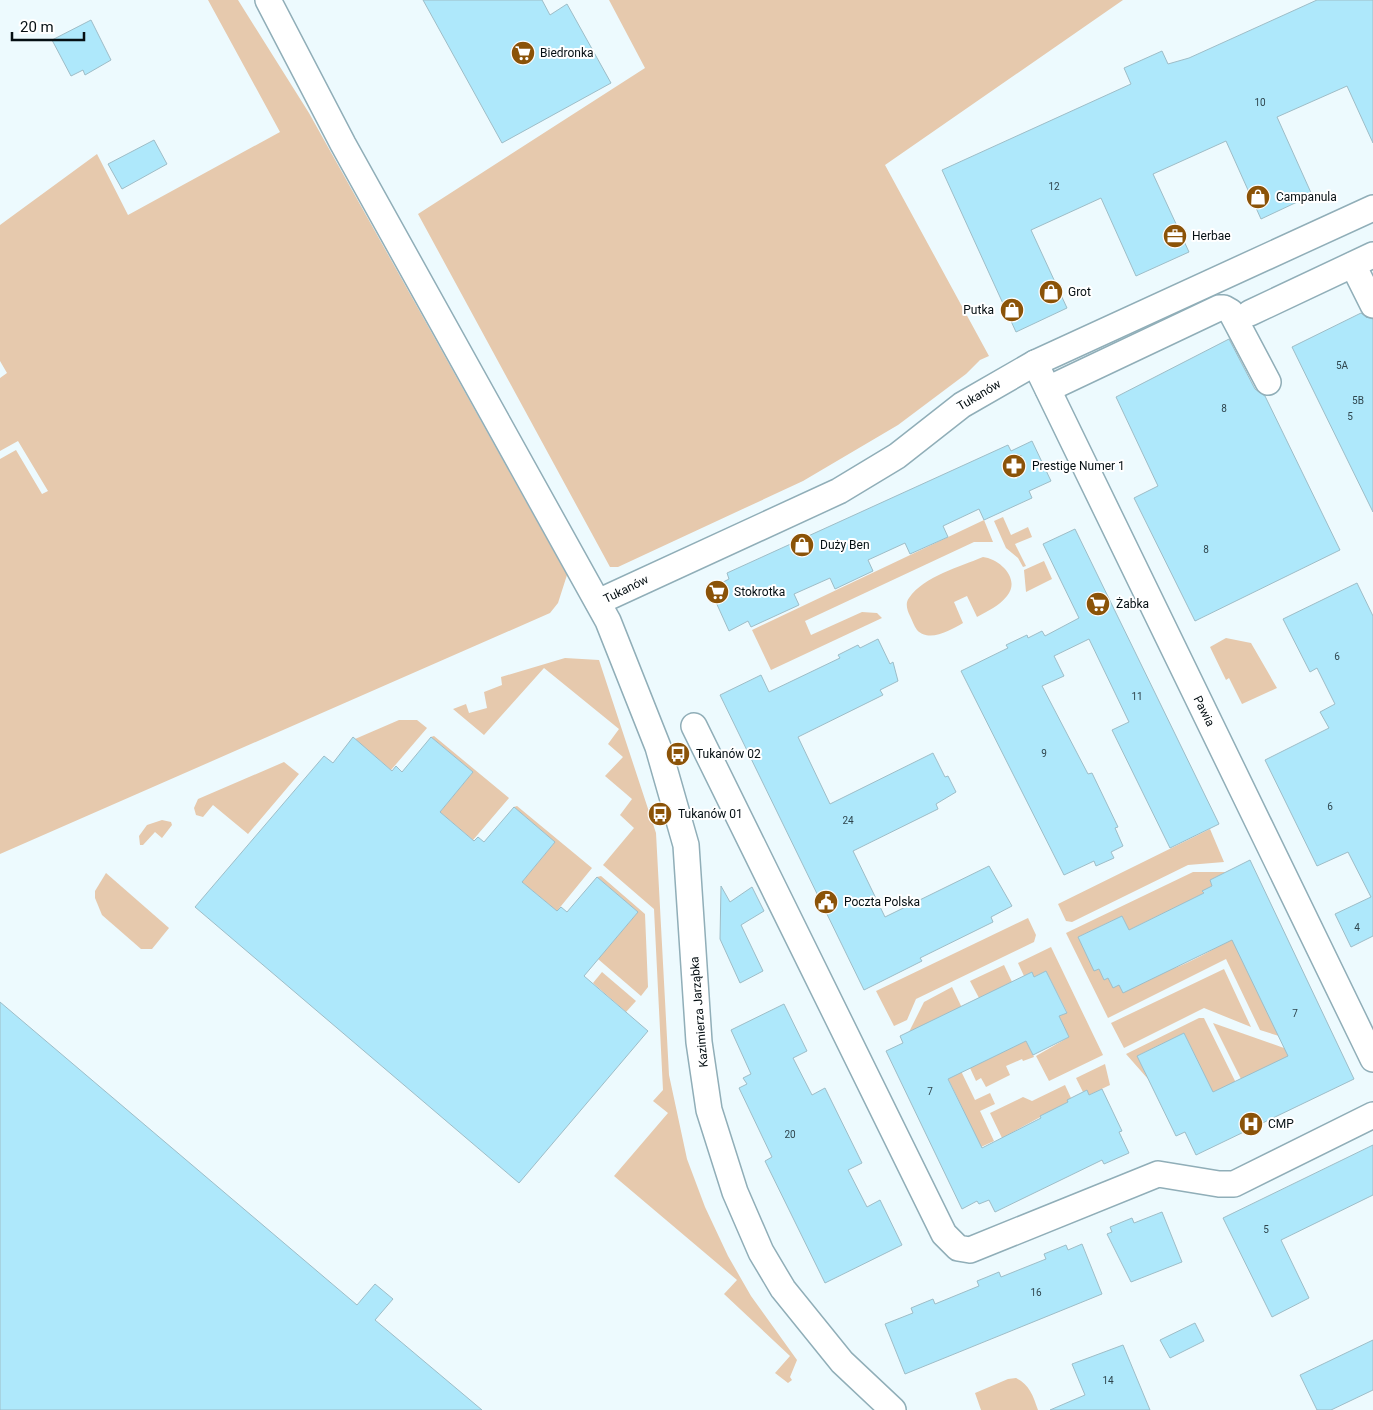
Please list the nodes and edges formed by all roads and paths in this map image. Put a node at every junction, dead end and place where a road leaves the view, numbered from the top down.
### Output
1 (268, 0) edge
2 (1373, 208) edge
3 (1363, 260) edge
4 (1373, 305) edge
5 (1250, 313) dead end
6 (1035, 363) junction
7 (1268, 382) dead end
8 (1048, 389) junction
9 (598, 602) junction
10 (694, 726) dead end
11 (1373, 1059) edge
12 (1373, 1115) edge
13 (893, 1410) edge

1 - 9 street, Kazimierza Jarząbka
2 - 6 street, Tukanów
3 - 4 street
3 - 5 street
6 - 8 street, Pawia
6 - 9 street, Tukanów
7 - 8 street
8 - 11 street, Pawia
9 - 13 street, Kazimierza Jarząbka
10 - 12 street

